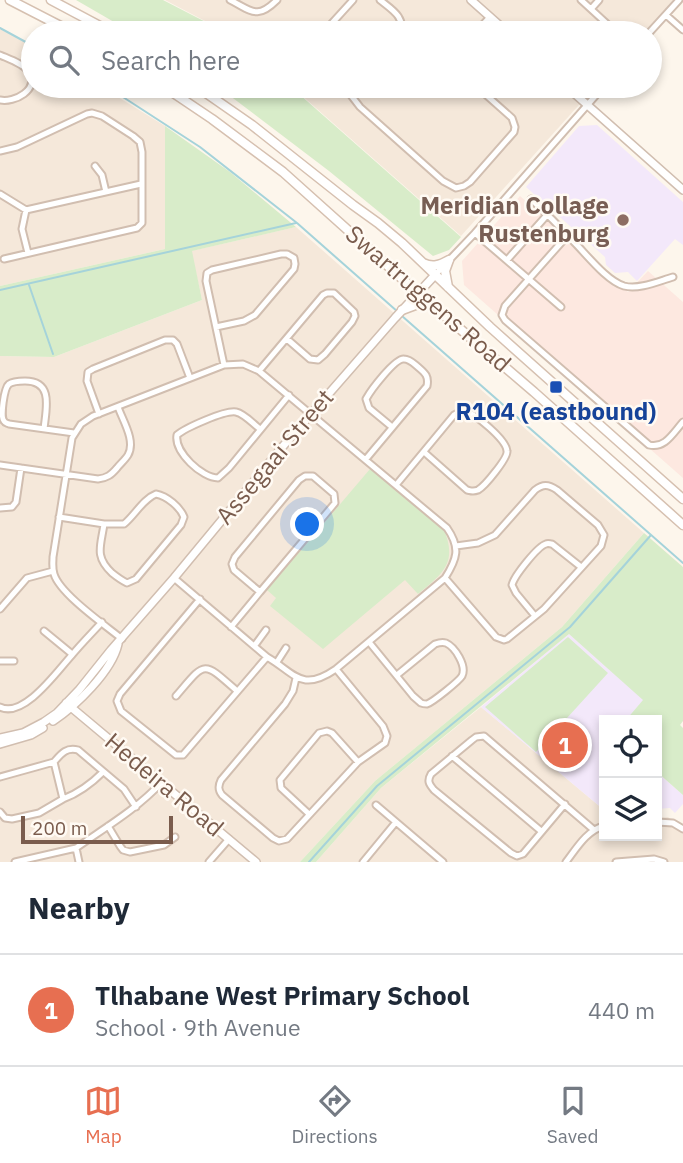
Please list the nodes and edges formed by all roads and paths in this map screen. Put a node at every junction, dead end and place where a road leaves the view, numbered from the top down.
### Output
1 (10, 0) edge
2 (51, 0) edge
3 (230, 0) edge
4 (277, 0) edge
5 (353, 0) edge
6 (380, 0) edge
7 (471, 0) edge
8 (581, 0) edge
9 (599, 0) edge
10 (679, 0) edge
11 (591, 9) junction
12 (666, 15) junction
13 (490, 17) junction
14 (51, 21) edge
15 (90, 21) edge
16 (334, 21) edge
17 (400, 21) edge
18 (486, 21) edge
19 (494, 21) edge
20 (604, 21) edge
21 (660, 21) edge
22 (683, 30) edge
23 (0, 55) edge
24 (21, 66) edge
25 (21, 96) edge
26 (181, 98) edge
27 (213, 98) edge
28 (353, 98) edge
29 (490, 98) edge
30 (579, 98) edge
31 (593, 98) edge
32 (0, 100) edge
33 (587, 105) junction
34 (0, 151) edge
35 (95, 166) dead end
36 (141, 184) junction
37 (683, 190) edge
38 (106, 192) junction
39 (0, 194) edge
40 (531, 199) dead end
41 (26, 210) junction
42 (547, 215) junction
43 (475, 233) junction
44 (568, 235) junction
45 (28, 253) junction
46 (4, 259) dead end
47 (449, 260) junction
48 (507, 260) junction
49 (421, 262) junction
50 (435, 275) junction
51 (673, 276) dead end
52 (529, 279) junction
53 (449, 289) junction
54 (418, 293) junction
55 (561, 307) dead end
56 (438, 309) junction
57 (402, 310) junction
58 (216, 327) junction
59 (287, 339) junction
60 (224, 365) junction
61 (259, 371) junction
62 (190, 378) junction
63 (289, 395) junction
64 (118, 407) junction
65 (99, 414) junction
66 (311, 414) junction
67 (683, 422) edge
68 (392, 427) junction
69 (44, 429) junction
70 (260, 429) junction
71 (74, 433) junction
72 (424, 452) junction
73 (366, 459) junction
74 (0, 465) edge
75 (20, 468) junction
76 (66, 475) junction
77 (397, 485) junction
78 (683, 499) edge
79 (0, 508) edge
80 (59, 517) junction
81 (104, 524) junction
82 (683, 524) edge
83 (456, 546) junction
84 (580, 567) junction
85 (53, 571) junction
86 (174, 578) junction
87 (445, 578) junction
88 (260, 592) junction
89 (0, 594) edge
90 (200, 599) junction
91 (6, 600) junction
92 (0, 609) edge
93 (535, 616) junction
94 (102, 622) junction
95 (232, 627) junction
96 (266, 630) dead end
97 (44, 631) dead end
98 (120, 641) junction
99 (369, 642) junction
100 (255, 645) junction
101 (286, 648) dead end
102 (72, 654) junction
103 (267, 657) junction
104 (0, 661) edge
105 (14, 661) dead end
106 (276, 662) junction
107 (336, 669) junction
108 (397, 675) junction
109 (296, 678) junction
110 (237, 691) junction
111 (176, 696) dead end
112 (69, 705) junction
113 (0, 707) edge
114 (0, 738) edge
115 (0, 744) edge
116 (453, 756) junction
117 (54, 762) junction
118 (358, 762) junction
119 (103, 772) junction
120 (0, 777) edge
121 (162, 782) junction
122 (62, 799) junction
123 (565, 804) junction
124 (376, 805) dead end
125 (136, 807) junction
126 (0, 812) edge
127 (309, 814) junction
128 (396, 822) junction
129 (662, 822) edge
130 (108, 826) junction
131 (599, 828) edge
132 (683, 829) edge
133 (594, 830) junction
134 (541, 831) junction
135 (175, 837) dead end
136 (229, 839) junction
137 (76, 848) junction
138 (441, 861) edge
139 (641, 861) edge
140 (15, 862) edge
141 (79, 862) edge
142 (209, 862) edge
143 (256, 862) edge
144 (363, 862) edge
145 (566, 862) edge
146 (617, 862) edge
147 (664, 862) edge

1 - 14 main road
2 - 15 main road
3 - 4 street
5 - 16 street
6 - 17 street
7 - 13 street
8 - 11 street
9 - 11 street
10 - 12 street
11 - 20 street
12 - 21 street
12 - 22 street
13 - 18 street
13 - 19 street
23 - 24 street
25 - 32 street
26 - 54 main road, Swartruggens Road
27 - 49 main road, Swartruggens Road
28 - 29 street
30 - 33 street
31 - 33 street
33 - 37 street
33 - 43 street
34 - 36 street
35 - 38 street
36 - 38 street
36 - 45 street
38 - 41 street
39 - 41 street
40 - 42 street
41 - 45 street
42 - 44 street
42 - 48 street
43 - 47 street
43 - 48 street
44 - 51 street
44 - 52 street
45 - 46 street
47 - 49 main road
47 - 50 street
47 - 53 main road
48 - 52 street
49 - 50 main road, Swartruggens Road
50 - 53 main road, Swartruggens Road
50 - 54 street, Assegaai Street
52 - 55 street
52 - 67 street
53 - 78 main road, Swartruggens Road
54 - 56 main road, Swartruggens Road
54 - 57 street, Assegaai Street
56 - 57 main road
56 - 82 main road, Swartruggens Road
57 - 66 street, Assegaai Street
58 - 58 street
58 - 60 street
59 - 59 street
59 - 61 street
60 - 61 street
60 - 62 street
61 - 63 street
62 - 64 street
62 - 65 street
63 - 66 street
63 - 70 street
64 - 65 street
64 - 76 street
65 - 71 street
66 - 73 street
66 - 86 street, Assegaai Street
68 - 68 street
68 - 73 street
69 - 69 street
69 - 71 street
70 - 70 street
71 - 76 street
72 - 72 street
72 - 77 street
73 - 77 street
74 - 75 street
75 - 76 street
75 - 79 street
76 - 80 street
77 - 83 street
80 - 81 street
80 - 85 street
81 - 81 street
83 - 84 street
83 - 87 street
84 - 93 street
84 - 93 street
85 - 91 street
85 - 94 street
86 - 90 street
86 - 98 street, Assegaai Street
87 - 93 street
87 - 99 street
88 - 88 street
88 - 95 street
89 - 91 street
90 - 95 street
90 - 110 street
91 - 92 street
94 - 98 street
94 - 102 street
95 - 100 street
96 - 100 street
97 - 102 street
98 - 112 street, Assegaai Street
99 - 107 street
99 - 108 street
100 - 103 street
101 - 106 street
102 - 113 street
103 - 106 street
103 - 110 street
104 - 105 street
106 - 109 street
107 - 109 street
107 - 118 street
108 - 108 street
109 - 127 street
110 - 111 street
112 - 114 street, Assegaai Street
112 - 115 street, Assegaai Street
112 - 121 street, Hedeira Road
116 - 123 street
116 - 134 street
116 - 134 street
117 - 119 street
117 - 120 street
117 - 122 street
118 - 127 street
118 - 127 street
119 - 122 street
119 - 125 street
121 - 125 street
121 - 136 street, Hedeira Road
122 - 126 street
123 - 133 street
123 - 134 street
124 - 128 street
125 - 130 street
128 - 138 street
128 - 144 street
129 - 132 street
130 - 135 street
130 - 137 street
131 - 133 street
133 - 145 street
136 - 142 street
136 - 143 street, Hedeira Road
137 - 140 street
137 - 141 street
139 - 146 street
139 - 147 street

